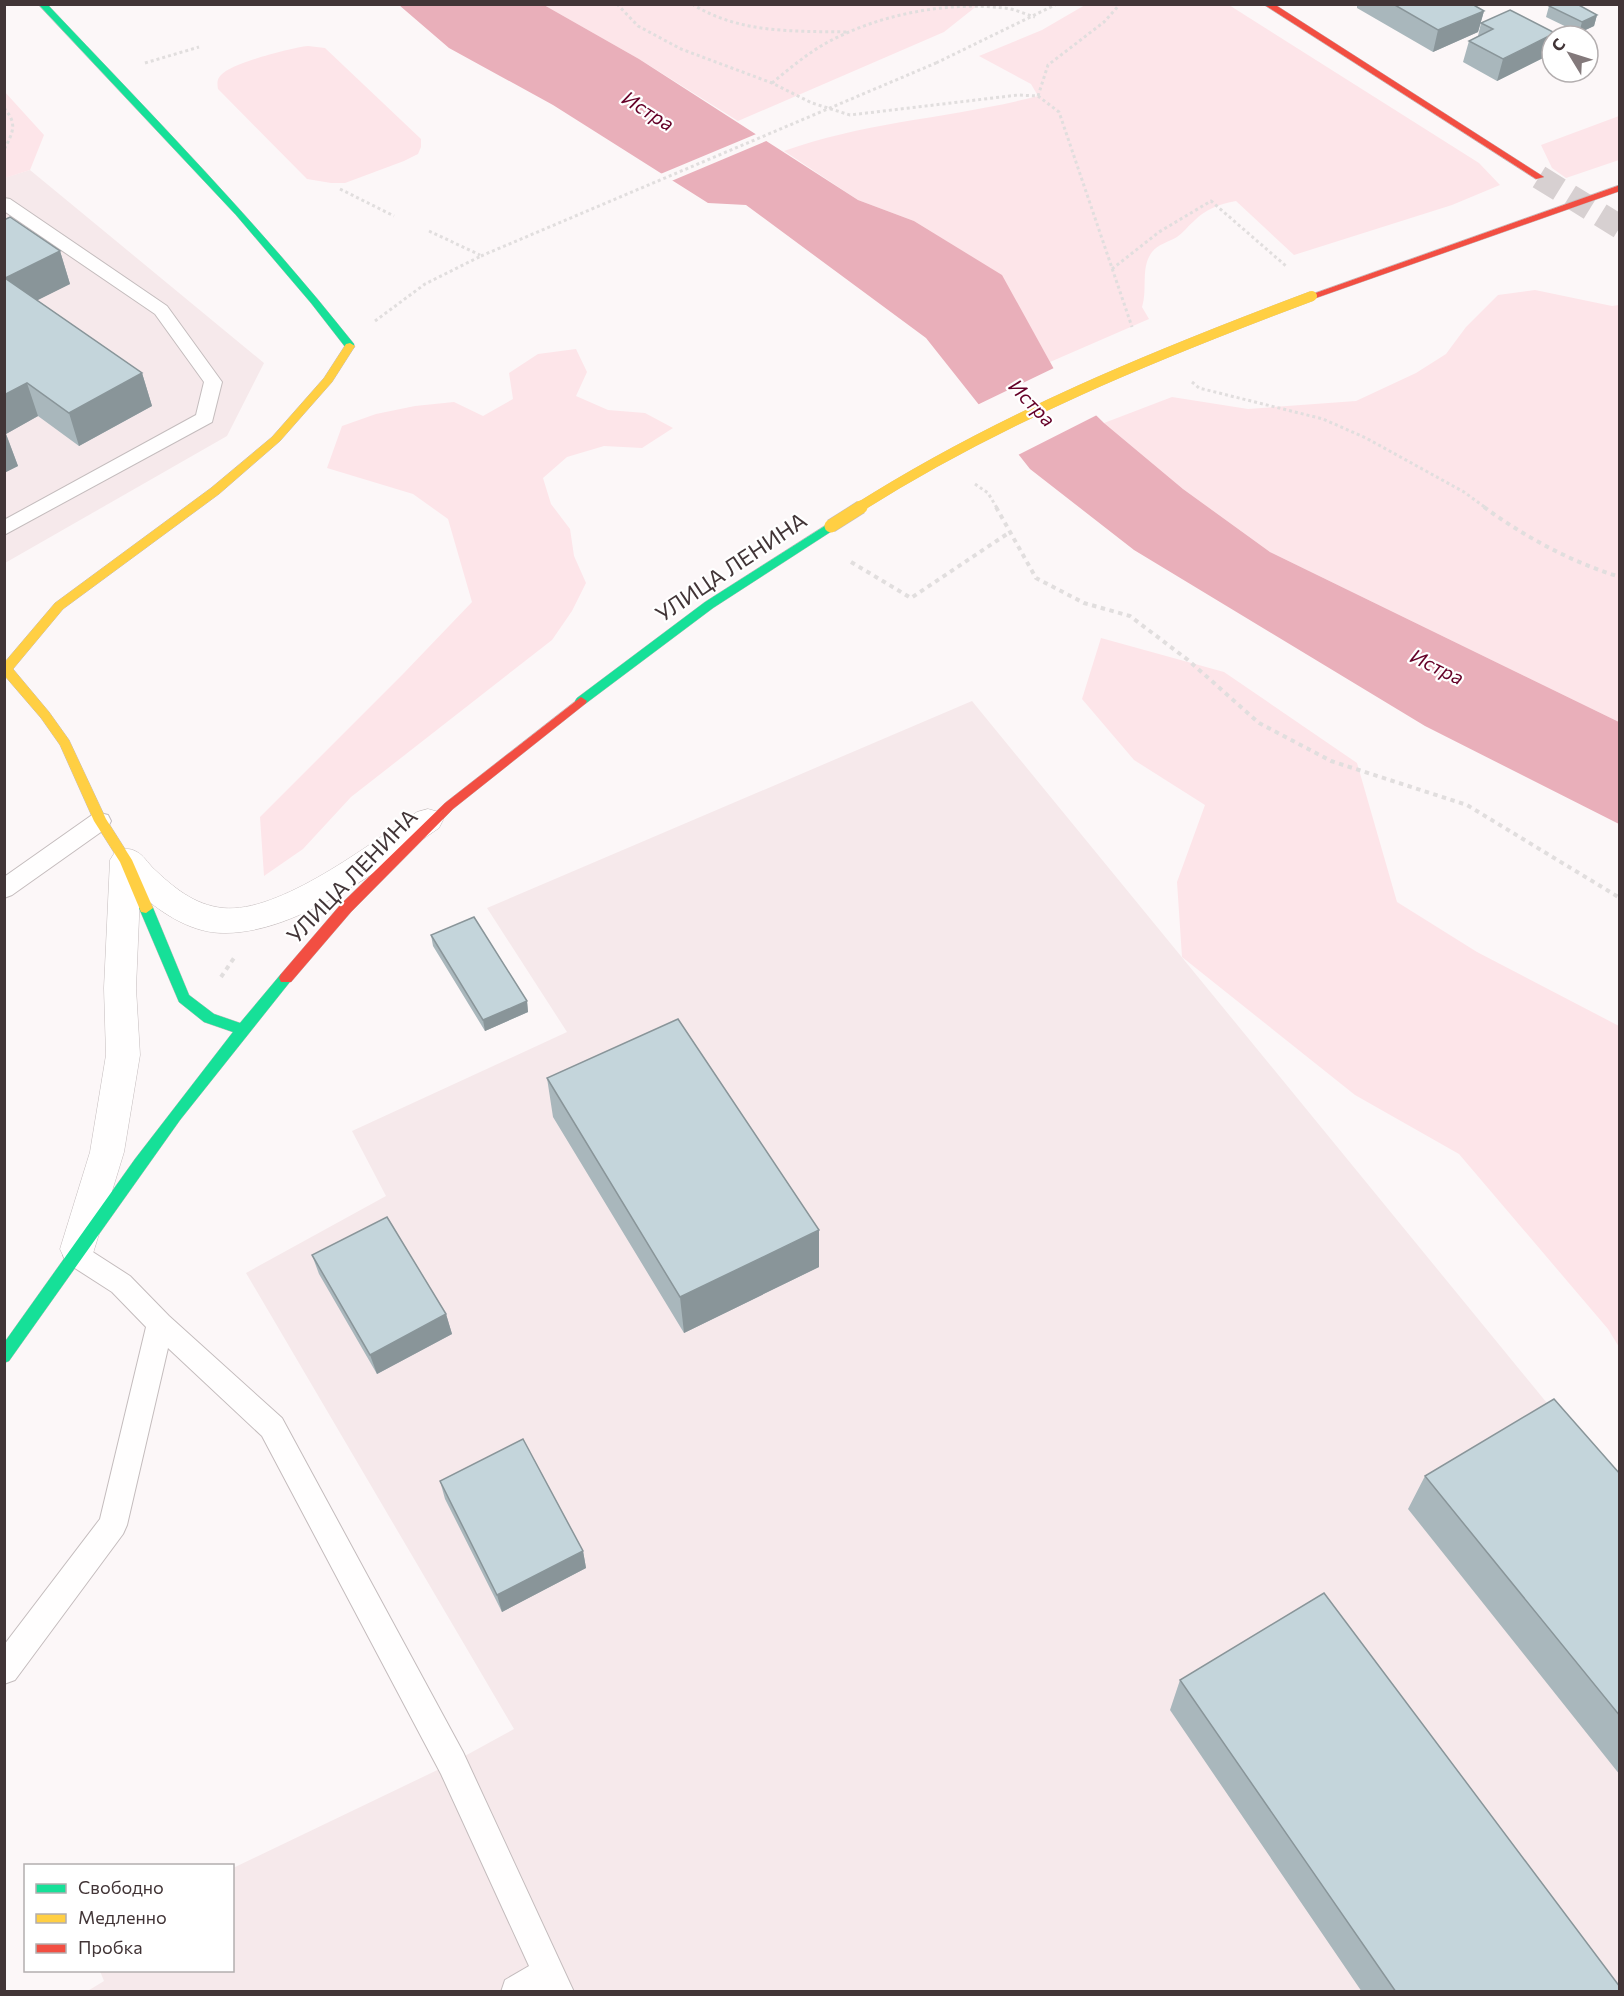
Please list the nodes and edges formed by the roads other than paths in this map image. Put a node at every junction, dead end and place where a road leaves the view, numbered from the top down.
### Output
1 (42, 4) edge
2 (1267, 4) edge
3 (1539, 177) tunnel mouth
4 (1620, 188) edge
5 (4, 203) edge
6 (4, 529) edge
7 (5, 669) edge
8 (449, 806) junction
9 (100, 821) junction
10 (126, 860) junction
11 (4, 889) edge
12 (242, 1029) junction
13 (76, 1255) junction
14 (160, 1324) junction
15 (4, 1356) edge
16 (4, 1670) edge
17 (553, 1982) edge
18 (517, 1992) edge

1 - 7 street
2 - 3 street
4 - 8 street, УЛИЦА ЛЕНИНА, bridge
5 - 6 lane
7 - 9 street
8 - 10 street
8 - 12 street, УЛИЦА ЛЕНИНА
9 - 10 street
9 - 11 lane
10 - 12 street
10 - 13 street
12 - 13 street, УЛИЦА ЛЕНИНА
13 - 14 lane
13 - 15 street, УЛИЦА ЛЕНИНА
14 - 16 lane
14 - 17 lane
17 - 18 lane

